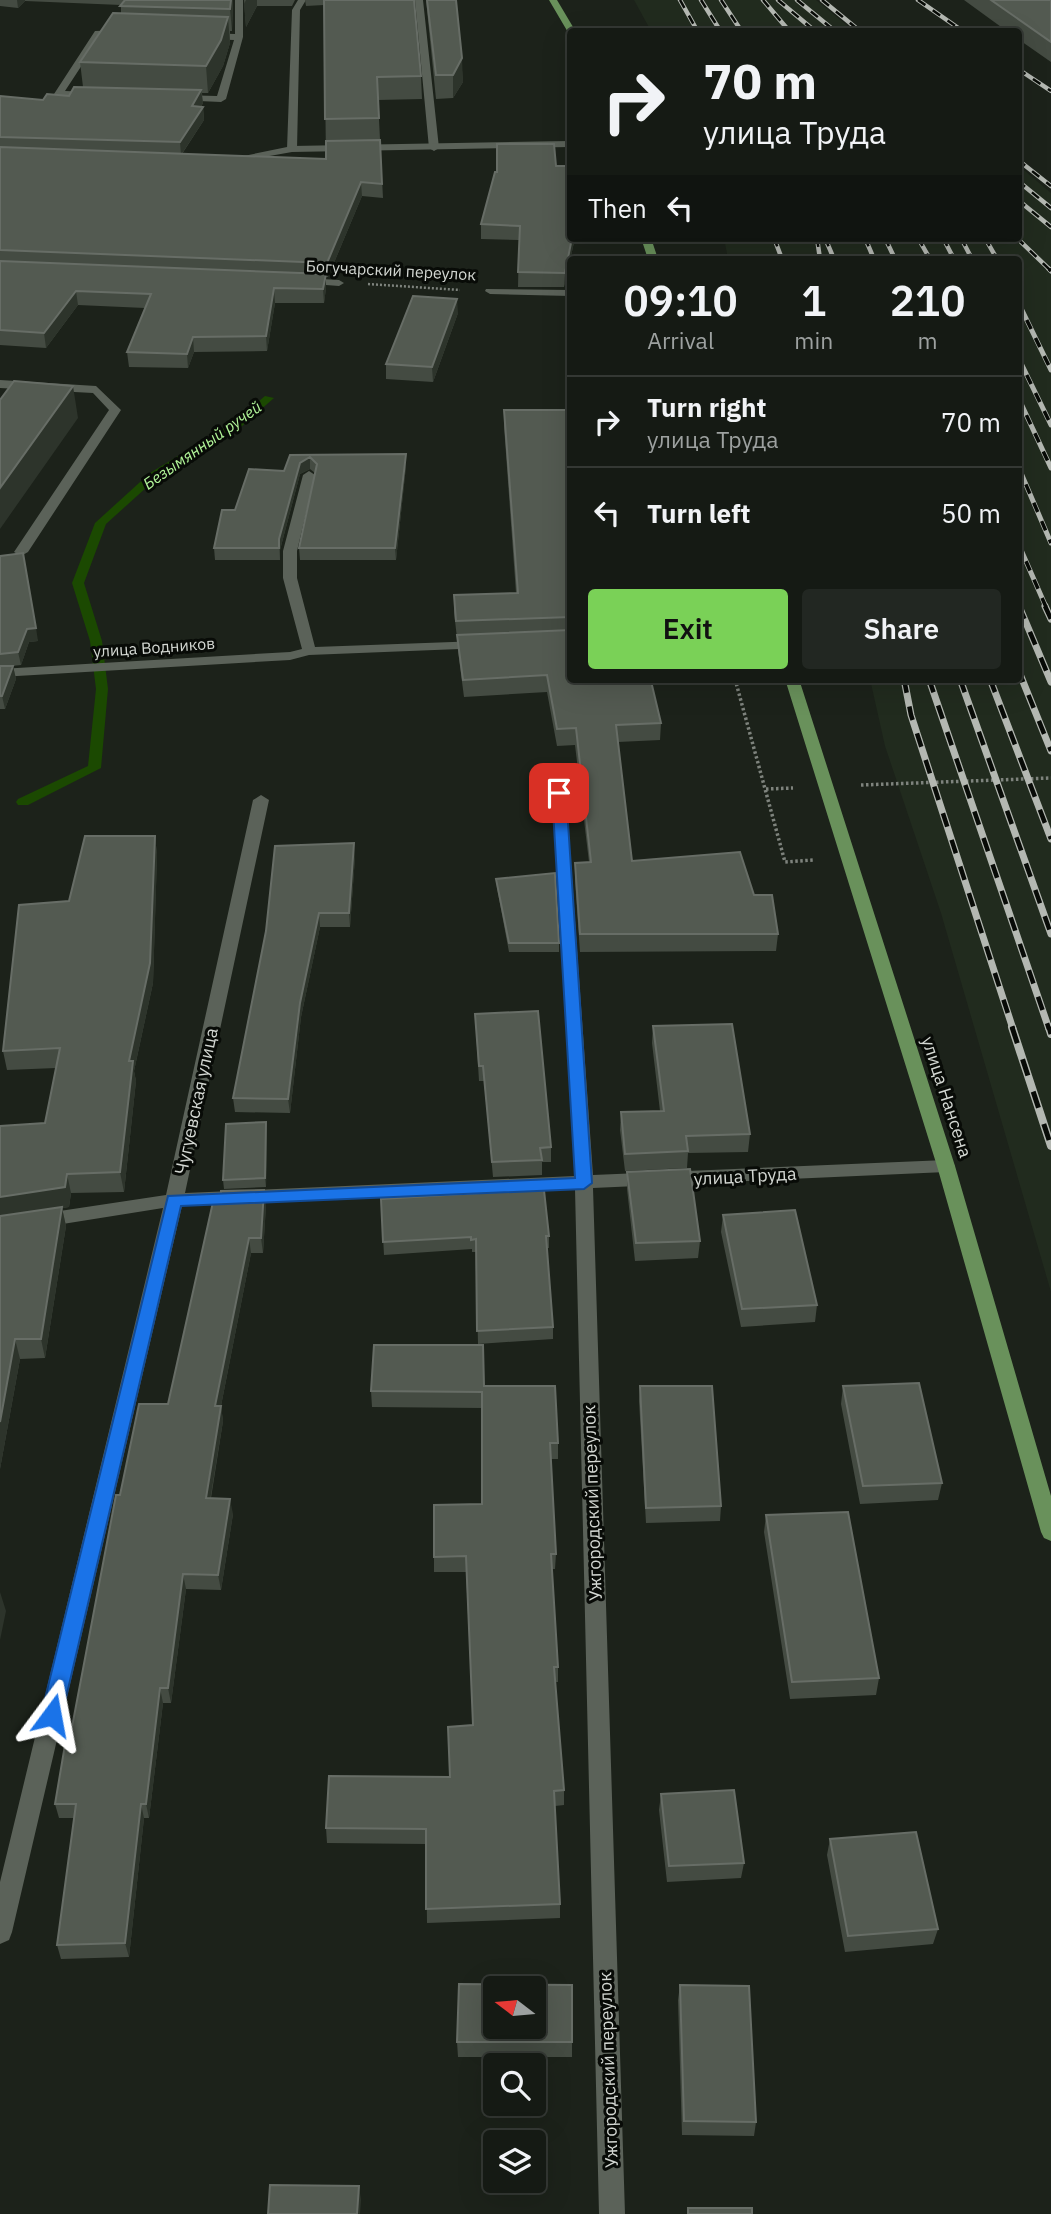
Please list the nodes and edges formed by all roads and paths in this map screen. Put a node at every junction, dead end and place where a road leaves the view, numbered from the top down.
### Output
1 (239, 0) edge
2 (302, 0) edge
3 (419, 0) edge
4 (553, 0) edge
5 (570, 28) edge
6 (137, 34) edge
7 (201, 36) edge
8 (239, 37) junction
9 (99, 95) edge
10 (167, 97) edge
11 (567, 144) edge
12 (434, 148) junction
13 (292, 149) junction
14 (209, 163) edge
15 (291, 280) edge
16 (339, 283) joint
17 (491, 290) joint
18 (567, 293) edge
19 (0, 384) edge
20 (309, 475) edge
21 (21, 552) edge
22 (498, 644) edge
23 (309, 651) junction
24 (0, 673) edge
25 (736, 683) edge
26 (793, 683) edge
27 (1051, 778) edge
28 (848, 786) dead end
29 (793, 788) dead end
30 (766, 789) junction
31 (559, 793) dead end
32 (261, 800) dead end
33 (785, 862) dead end
34 (946, 1166) junction
35 (584, 1183) junction
36 (174, 1200) junction
37 (0, 1227) edge
38 (1051, 1532) edge
39 (0, 1931) edge
40 (612, 2214) edge

1 - 8 street
2 - 13 street
3 - 12 street
4 - 5 main road
6 - 9 street
7 - 8 street
8 - 10 street
11 - 12 street
12 - 13 street
13 - 14 street
15 - 16 street, Богучарский переулок
16 - 17 path, Богучарский переулок
17 - 18 street, Богучарский переулок
19 - 21 street
20 - 23 street
22 - 23 street, улица Водников
23 - 24 street, улица Водников
25 - 30 path
26 - 34 main road, улица Нансена
27 - 28 path
29 - 30 path
30 - 33 path
31 - 35 street, Ужгородский переулок
32 - 36 street, Чугуевская улица
34 - 35 street, улица Труда
34 - 38 main road, улица Нансена
35 - 36 street, улица Труда
35 - 40 street, Ужгородский переулок
36 - 37 street, улица Труда
36 - 39 street, Чугуевская улица

